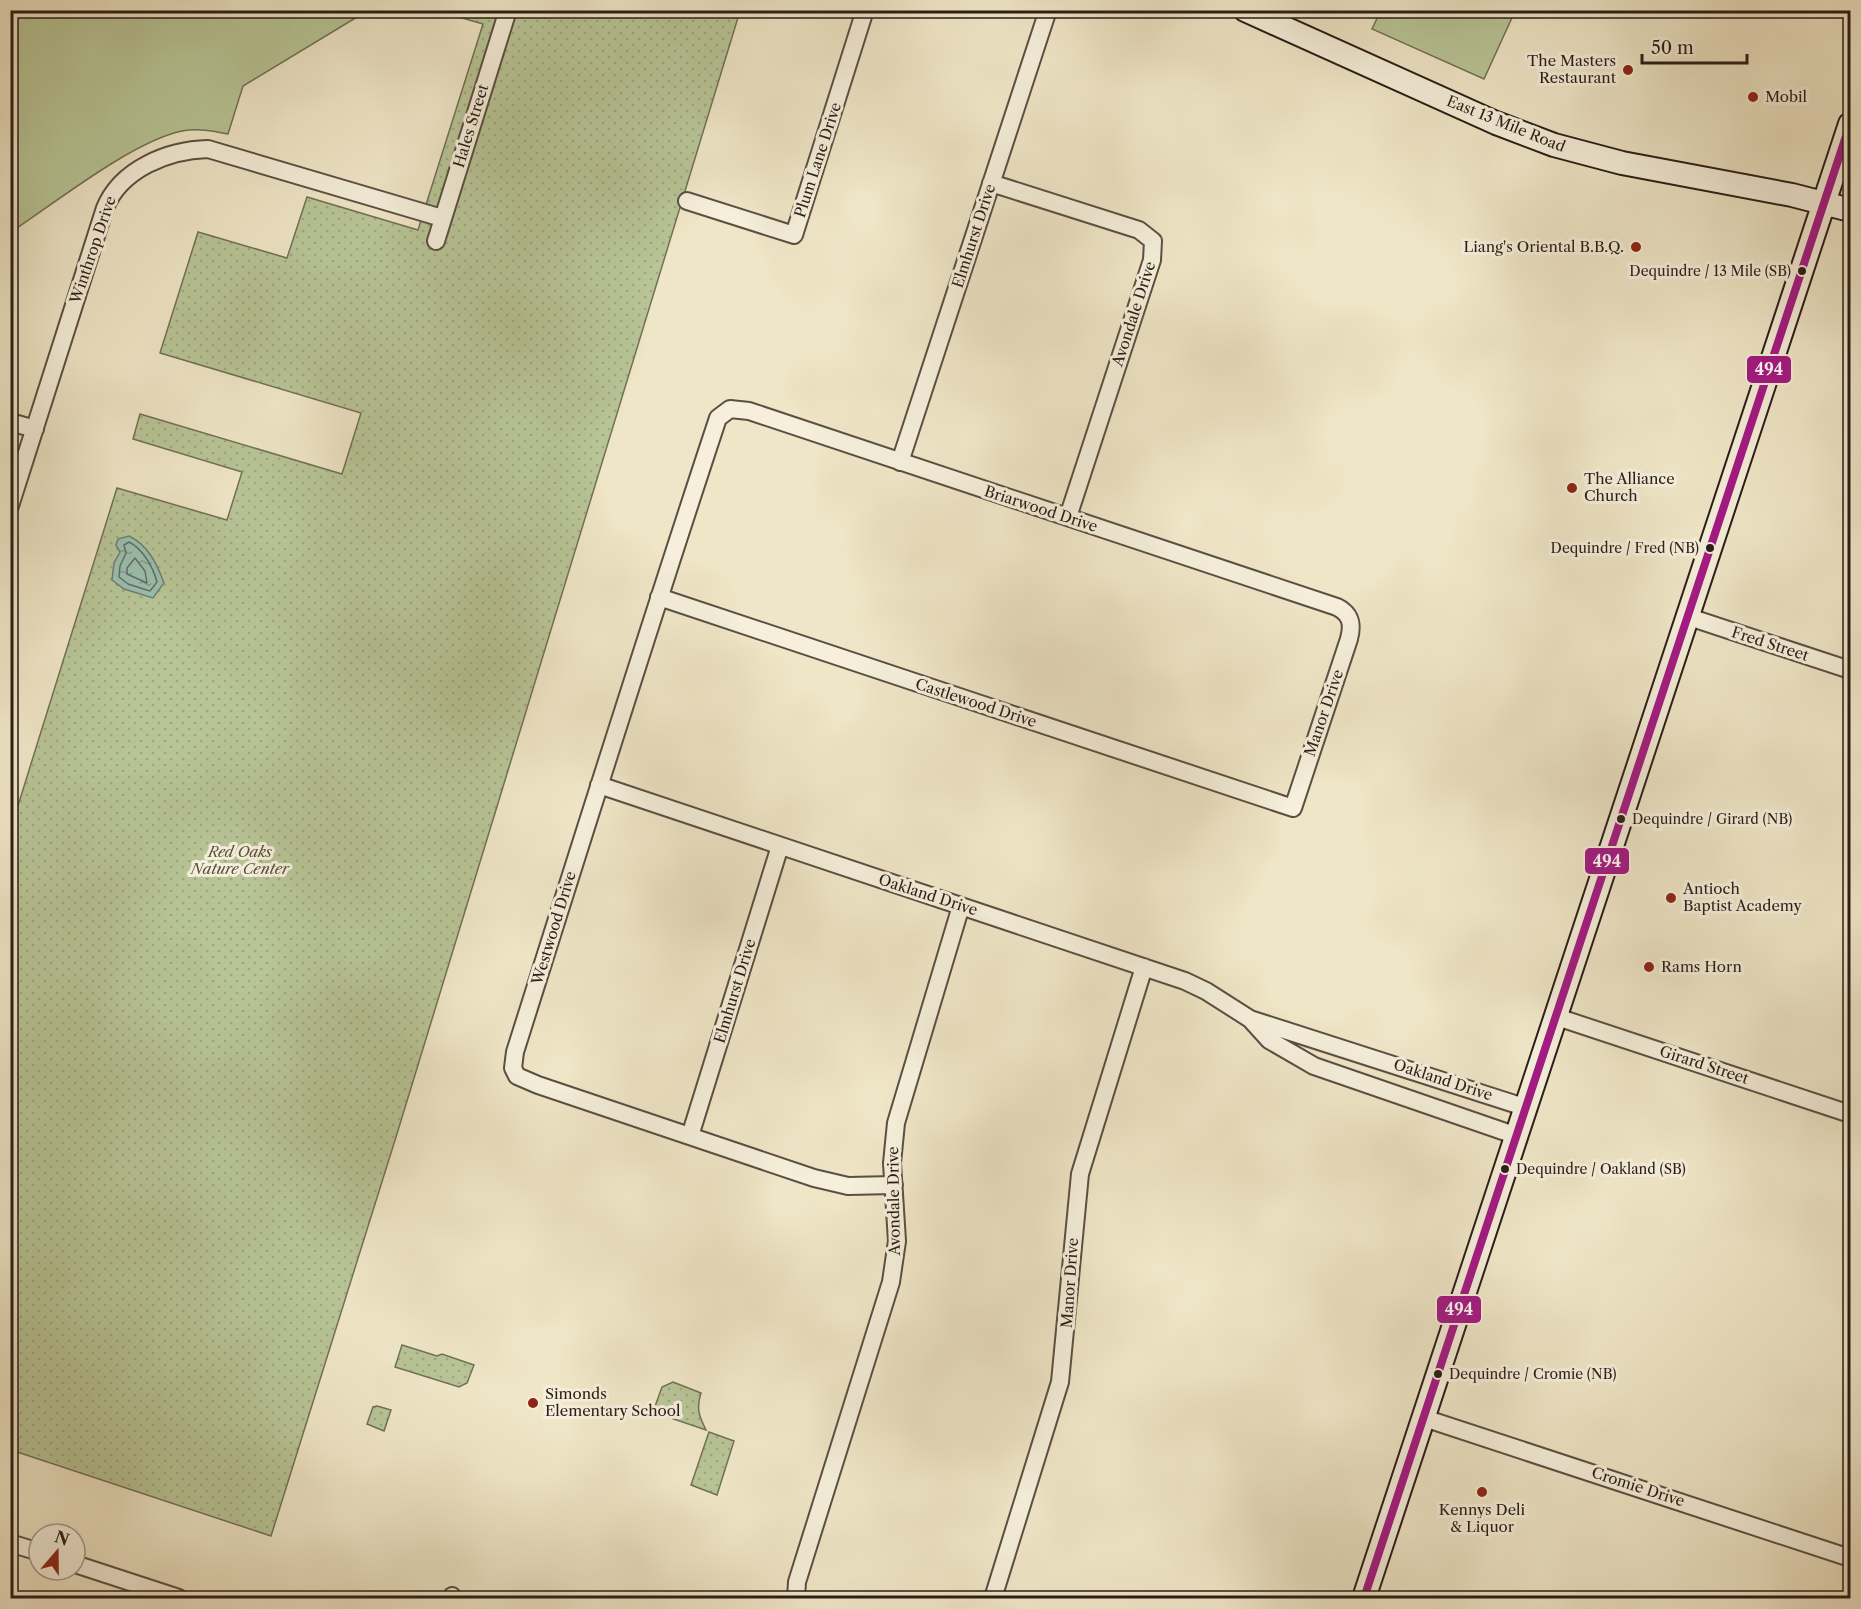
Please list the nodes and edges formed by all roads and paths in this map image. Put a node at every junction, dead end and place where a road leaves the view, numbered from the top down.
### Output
1 (508, 10) edge
2 (865, 10) edge
3 (1048, 10) edge
4 (1245, 10) edge
5 (1851, 124) edge
6 (991, 183) junction
7 (687, 201) dead end
8 (1824, 203) junction
9 (1851, 210) edge
10 (442, 218) junction
11 (435, 241) dead end
12 (730, 409) joint
13 (10, 422) edge
14 (35, 429) junction
15 (900, 462) junction
16 (10, 506) edge
17 (1068, 517) junction
18 (659, 597) junction
19 (1689, 617) junction
20 (1349, 618) joint
21 (1851, 670) edge
22 (599, 785) junction
23 (1293, 808) joint
24 (780, 846) junction
25 (962, 906) junction
26 (1144, 967) junction
27 (1557, 1017) junction
28 (1250, 1019) junction
29 (1359, 1053) junction
30 (1350, 1080) junction
31 (1527, 1108) junction
32 (1851, 1114) edge
33 (690, 1136) junction
34 (1517, 1136) junction
35 (894, 1185) junction
36 (1424, 1418) junction
37 (10, 1543) edge
38 (27, 1548) edge
39 (1851, 1558) edge
40 (87, 1568) edge
41 (179, 1599) edge
42 (796, 1599) edge
43 (993, 1599) edge
44 (1364, 1599) edge

1 - 10 street, Hales Street
2 - 7 street, Plum Lane Drive
3 - 6 street, Elmhurst Drive
4 - 8 main road, East 13 Mile Road
5 - 8 main road
6 - 15 street, Elmhurst Drive
6 - 17 street, Avondale Drive
8 - 9 main road, East 13 Mile Road
8 - 19 main road
10 - 11 street, Hales Street
10 - 14 street, Winthrop Drive
12 - 15 street, Briarwood Drive
12 - 18 street, Westwood Drive
13 - 14 street
14 - 16 street, Winthrop Drive
15 - 17 street, Briarwood Drive
17 - 20 street, Briarwood Drive
18 - 22 street, Westwood Drive
18 - 23 street, Castlewood Drive
19 - 21 street, Fred Street
19 - 27 main road
20 - 23 street, Manor Drive
22 - 24 street, Oakland Drive
22 - 33 street, Westwood Drive
24 - 25 street, Oakland Drive
24 - 33 street, Elmhurst Drive
25 - 26 street, Oakland Drive
25 - 35 street, Avondale Drive
26 - 28 street, Oakland Drive
26 - 43 street, Manor Drive
27 - 31 main road
27 - 32 street, Girard Street
28 - 29 street, Oakland Drive
28 - 30 street, Oakland Drive
29 - 30 street
29 - 31 street, Oakland Drive
30 - 34 street, Oakland Drive
31 - 34 main road
33 - 35 street, Westwood Drive
34 - 36 main road
35 - 42 street, Avondale Drive
36 - 39 street, Cromie Drive
36 - 44 main road
37 - 38 street
40 - 41 street

